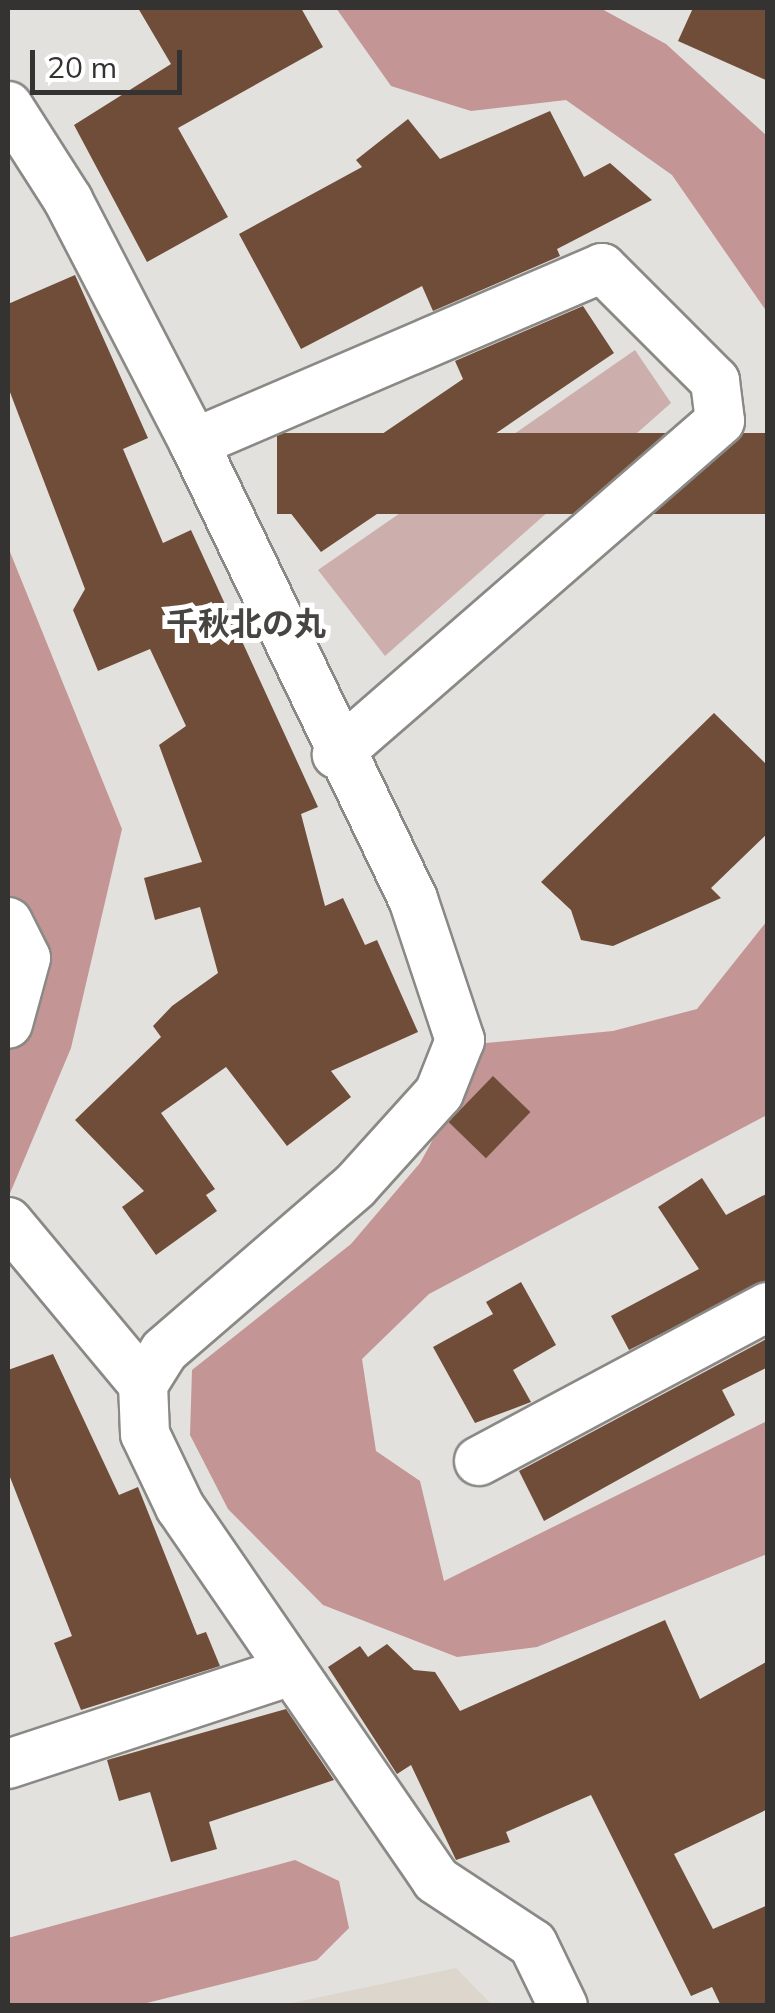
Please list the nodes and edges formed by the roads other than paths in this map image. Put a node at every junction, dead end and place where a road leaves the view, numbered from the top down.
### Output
1 (8, 106) edge
2 (194, 443) junction
3 (337, 754) junction
4 (8, 922) edge
5 (8, 1024) edge
6 (8, 1222) edge
7 (768, 1306) edge
8 (143, 1384) junction
9 (479, 1461) dead end
10 (288, 1672) junction
11 (8, 1764) edge
12 (564, 2006) edge

1 - 2 street
2 - 3 street
2 - 3 street
3 - 8 street
4 - 5 street
6 - 8 street
7 - 9 street
8 - 10 street
10 - 11 street
10 - 12 street

